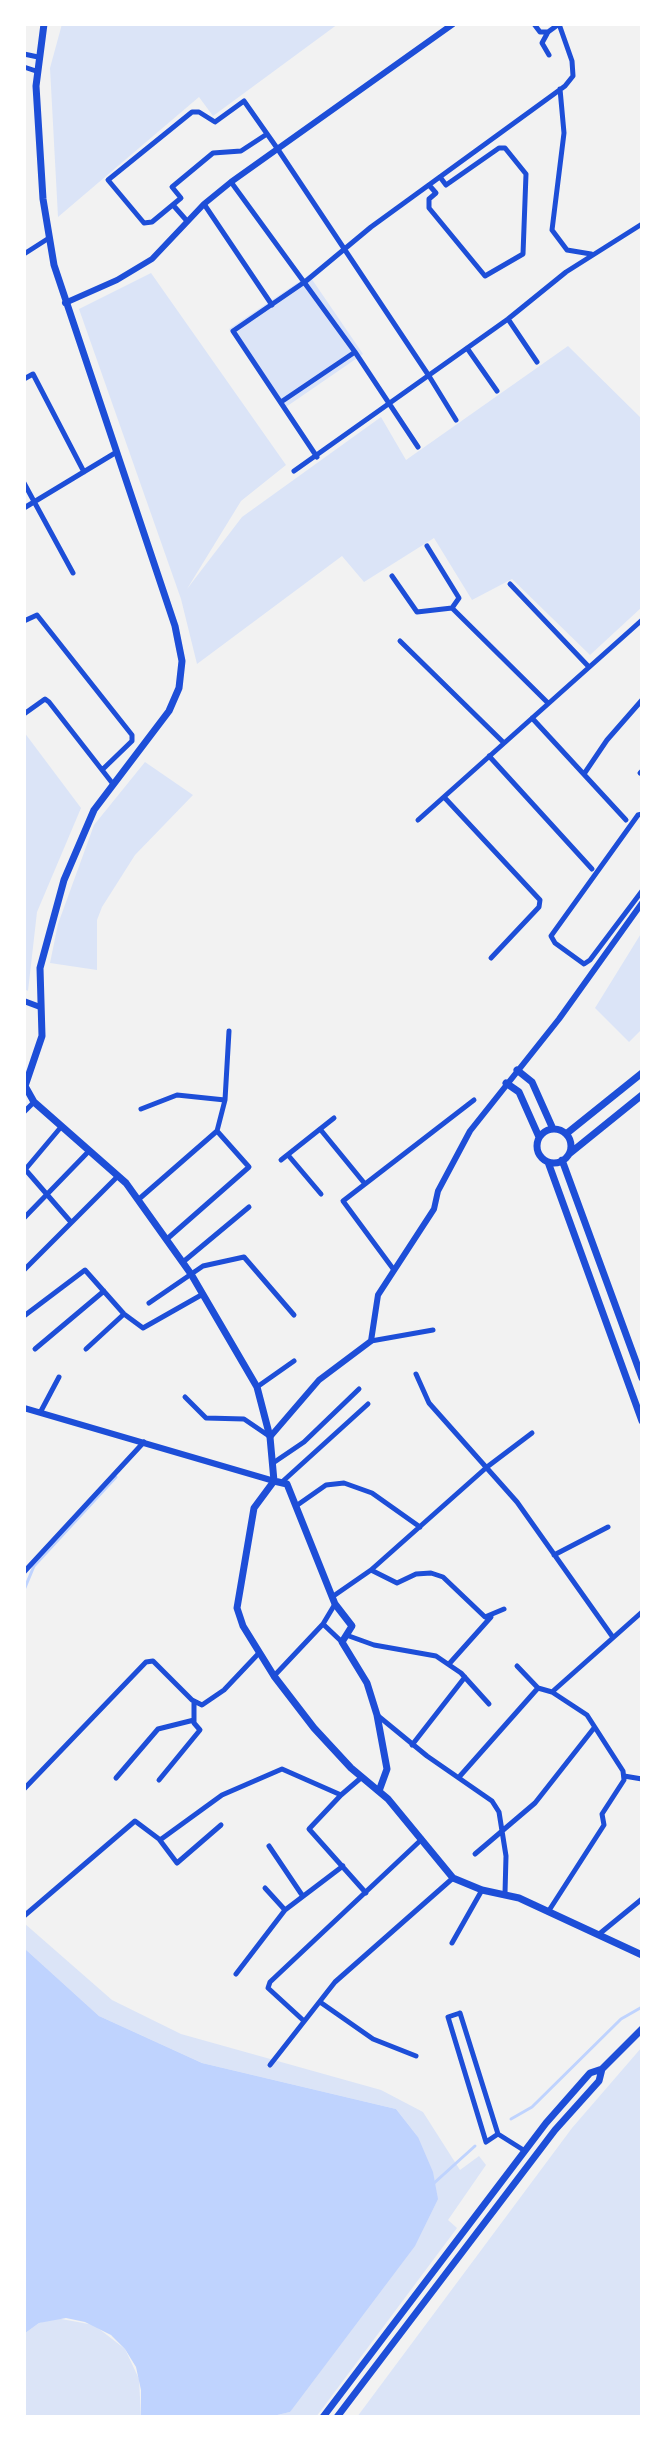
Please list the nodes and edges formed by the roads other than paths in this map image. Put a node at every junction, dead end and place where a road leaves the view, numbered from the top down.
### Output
1 (44, 24) edge
2 (453, 24) edge
3 (534, 24) edge
4 (559, 24) edge
5 (548, 32) junction
6 (24, 54) edge
7 (549, 55) dead end
8 (38, 57) junction
9 (24, 67) edge
10 (36, 71) junction
11 (560, 89) junction
12 (267, 134) junction
13 (277, 148) junction
14 (440, 177) junction
15 (231, 182) junction
16 (429, 185) junction
17 (446, 185) junction
18 (436, 193) junction
19 (204, 204) junction
20 (173, 205) junction
21 (187, 221) junction
22 (642, 224) edge
23 (49, 238) junction
24 (346, 252) junction
25 (24, 254) edge
26 (592, 254) junction
27 (306, 281) junction
28 (64, 303) junction
29 (272, 305) junction
30 (508, 319) junction
31 (467, 348) junction
32 (355, 352) junction
33 (537, 362) dead end
34 (429, 376) junction
35 (24, 379) edge
36 (497, 391) dead end
37 (281, 402) junction
38 (390, 404) junction
39 (456, 420) dead end
40 (418, 447) dead end
41 (115, 453) junction
42 (317, 457) junction
43 (294, 471) dead end
44 (84, 472) junction
45 (24, 483) edge
46 (35, 501) junction
47 (24, 508) edge
48 (427, 546) dead end
49 (73, 573) dead end
50 (392, 576) dead end
51 (510, 584) dead end
52 (452, 608) junction
53 (642, 620) edge
54 (24, 621) edge
55 (400, 641) dead end
56 (589, 667) junction
57 (642, 700) edge
58 (548, 703) junction
59 (24, 714) edge
60 (532, 718) junction
61 (503, 742) junction
62 (489, 756) junction
63 (102, 770) junction
64 (584, 774) junction
65 (113, 784) junction
66 (444, 797) junction
67 (642, 814) edge
68 (418, 820) dead end
69 (626, 820) dead end
70 (592, 869) dead end
71 (642, 891) edge
72 (642, 903) edge
73 (628, 916) junction
74 (491, 958) dead end
75 (24, 1001) edge
76 (40, 1007) junction
77 (229, 1031) dead end
78 (517, 1070) junction
79 (642, 1073) edge
80 (506, 1083) junction
81 (24, 1086) edge
82 (642, 1095) edge
83 (225, 1100) junction
84 (474, 1100) dead end
85 (34, 1102) junction
86 (141, 1109) dead end
87 (24, 1112) edge
88 (334, 1118) dead end
89 (61, 1127) junction
90 (320, 1129) junction
91 (553, 1129) junction
92 (217, 1131) junction
93 (566, 1134) junction
94 (539, 1137) junction
95 (89, 1151) junction
96 (288, 1155) junction
97 (565, 1158) junction
98 (281, 1160) dead end
99 (548, 1162) junction
100 (24, 1170) edge
101 (118, 1176) junction
102 (365, 1184) junction
103 (321, 1194) dead end
104 (48, 1195) junction
105 (139, 1199) junction
106 (249, 1207) dead end
107 (24, 1218) edge
108 (70, 1221) junction
109 (167, 1239) junction
110 (183, 1262) junction
111 (24, 1270) edge
112 (394, 1270) junction
113 (191, 1274) junction
114 (104, 1291) junction
115 (203, 1294) junction
116 (149, 1303) dead end
117 (124, 1314) junction
118 (294, 1315) dead end
119 (24, 1316) edge
120 (433, 1330) dead end
121 (371, 1341) junction
122 (35, 1349) dead end
123 (86, 1349) dead end
124 (294, 1361) dead end
125 (416, 1374) dead end
126 (59, 1377) dead end
127 (642, 1378) edge
128 (257, 1387) junction
129 (359, 1389) dead end
130 (185, 1397) dead end
131 (368, 1404) dead end
132 (24, 1408) edge
133 (32, 1410) junction
134 (41, 1411) junction
135 (24, 1416) edge
136 (642, 1421) edge
137 (532, 1433) dead end
138 (270, 1437) junction
139 (144, 1442) junction
140 (273, 1463) junction
141 (487, 1467) junction
142 (278, 1481) junction
143 (296, 1506) junction
144 (420, 1527) junction
145 (608, 1527) dead end
146 (554, 1555) junction
147 (371, 1570) junction
148 (24, 1572) edge
149 (333, 1601) junction
150 (504, 1609) dead end
151 (642, 1612) edge
152 (491, 1617) junction
153 (323, 1624) junction
154 (349, 1636) junction
155 (612, 1636) junction
156 (342, 1642) junction
157 (260, 1652) junction
158 (449, 1664) junction
159 (517, 1666) dead end
160 (274, 1676) junction
161 (465, 1677) junction
162 (538, 1688) junction
163 (552, 1692) junction
164 (194, 1702) junction
165 (489, 1704) dead end
166 (377, 1715) junction
167 (194, 1720) junction
168 (594, 1728) junction
169 (412, 1745) junction
170 (460, 1776) junction
171 (624, 1776) junction
172 (362, 1777) junction
173 (116, 1778) dead end
174 (642, 1779) edge
175 (159, 1780) dead end
176 (24, 1789) edge
177 (379, 1791) junction
178 (341, 1795) junction
179 (221, 1825) dead end
180 (502, 1829) junction
181 (159, 1839) junction
182 (422, 1839) junction
183 (269, 1846) dead end
184 (475, 1854) dead end
185 (343, 1866) junction
186 (453, 1878) junction
187 (265, 1888) dead end
188 (482, 1890) junction
189 (366, 1893) junction
190 (505, 1893) junction
191 (302, 1895) junction
192 (642, 1899) edge
193 (285, 1910) junction
194 (548, 1913) junction
195 (24, 1916) edge
196 (598, 1935) junction
197 (452, 1943) dead end
198 (642, 1955) edge
199 (236, 1974) dead end
200 (320, 2002) junction
201 (304, 2021) junction
202 (642, 2029) edge
203 (416, 2056) dead end
204 (270, 2065) dead end
205 (602, 2069) junction
206 (498, 2134) junction
207 (525, 2151) junction
208 (508, 2174) junction
209 (517, 2181) junction
210 (406, 2308) junction
211 (415, 2315) junction
212 (323, 2417) edge
213 (337, 2417) edge

1 - 8 main road
2 - 13 street
3 - 5 street
4 - 5 street
4 - 11 street
5 - 7 street
6 - 8 street
8 - 10 main road
9 - 10 street
10 - 23 main road
11 - 14 street
11 - 26 street
12 - 13 street
12 - 20 street
12 - 20 street
13 - 15 street
13 - 24 street
14 - 16 street
14 - 17 street
15 - 19 street
15 - 27 street
16 - 18 street
16 - 24 street
17 - 18 street
17 - 18 street
19 - 21 street
19 - 29 street
20 - 21 street
21 - 28 street
22 - 26 street
23 - 25 street
23 - 28 main road
24 - 27 street
24 - 34 street
26 - 30 street
27 - 29 street
27 - 32 street
28 - 41 main road
29 - 37 street
30 - 31 street
30 - 33 street
31 - 34 street
31 - 36 street
32 - 37 street
32 - 38 street
34 - 38 street
34 - 39 street
35 - 44 street
37 - 42 street
38 - 40 street
38 - 42 street
41 - 44 street
41 - 65 main road
42 - 43 street
44 - 46 street
45 - 46 street
46 - 47 street
46 - 49 street
48 - 52 street
50 - 52 street
51 - 56 street
52 - 58 street
53 - 56 street
54 - 63 street
55 - 61 street
56 - 58 street
57 - 64 street
58 - 60 street
59 - 63 street
60 - 61 street
60 - 64 street
61 - 62 street
62 - 66 street
62 - 70 street
63 - 65 street
64 - 69 street
65 - 76 main road
66 - 68 street
66 - 74 street
67 - 73 street
71 - 73 street
72 - 73 street
73 - 78 street
75 - 76 street
76 - 81 main road
77 - 83 street
78 - 80 street
78 - 91 main road
79 - 93 main road
80 - 94 main road
80 - 112 street
81 - 85 main road
82 - 97 main road
83 - 86 street
83 - 92 street
84 - 102 street
85 - 87 street
85 - 89 main road
88 - 90 street
89 - 95 main road
89 - 100 street
90 - 96 street
90 - 102 street
91 - 93 main road
91 - 94 main road
92 - 105 street
92 - 109 street
93 - 97 main road
94 - 99 main road
95 - 101 main road
95 - 104 street
96 - 98 street
96 - 103 street
97 - 99 main road
97 - 127 main road
99 - 136 main road
100 - 104 street
101 - 105 main road
101 - 108 street
102 - 112 street
104 - 107 street
104 - 108 street
105 - 109 main road
106 - 110 street
108 - 111 street
109 - 110 main road
110 - 113 main road
112 - 121 street
113 - 115 main road
113 - 116 street
113 - 118 street
114 - 117 street
114 - 119 street
114 - 122 street
115 - 117 street
115 - 128 main road
117 - 123 street
120 - 121 street
121 - 138 street
124 - 128 street
125 - 141 street
126 - 134 street
128 - 138 main road
129 - 140 street
130 - 138 street
131 - 142 street
132 - 133 street
133 - 134 street
133 - 135 street
134 - 139 street
137 - 141 street
138 - 140 main road
139 - 142 street
139 - 148 street
140 - 142 main road
141 - 144 street
141 - 146 street
142 - 143 main road
142 - 157 main road
143 - 144 street
143 - 149 main road
144 - 147 street
145 - 146 street
146 - 155 street
147 - 149 street
147 - 152 street
149 - 153 street
149 - 154 main road
150 - 152 street
151 - 155 street
152 - 158 street
153 - 156 street
153 - 160 street
154 - 156 main road
154 - 158 street
155 - 163 street
156 - 166 main road
157 - 160 main road
157 - 164 street
158 - 161 street
159 - 162 street
160 - 172 main road
161 - 165 street
161 - 169 street
162 - 163 street
162 - 170 street
163 - 168 street
164 - 167 street
164 - 176 street
166 - 169 street
166 - 177 main road
167 - 173 street
167 - 175 street
168 - 171 street
168 - 180 street
169 - 170 street
170 - 180 street
171 - 174 street
171 - 194 street
172 - 177 main road
172 - 178 street
177 - 182 main road
178 - 181 street
178 - 185 street
179 - 181 street
180 - 184 street
180 - 190 street
181 - 195 street
182 - 186 main road
182 - 189 street
183 - 191 street
185 - 189 street
185 - 191 street
186 - 188 main road
186 - 200 street
187 - 193 street
188 - 190 main road
188 - 197 street
189 - 201 street
190 - 194 main road
191 - 193 street
192 - 196 street
193 - 199 street
194 - 196 main road
196 - 198 main road
200 - 201 street
200 - 203 street
201 - 204 street
202 - 205 main road
205 - 207 main road
205 - 209 main road
206 - 206 street
206 - 207 street
207 - 208 main road
208 - 209 main road
208 - 210 main road
209 - 211 main road
210 - 211 main road
210 - 212 main road
211 - 213 main road

